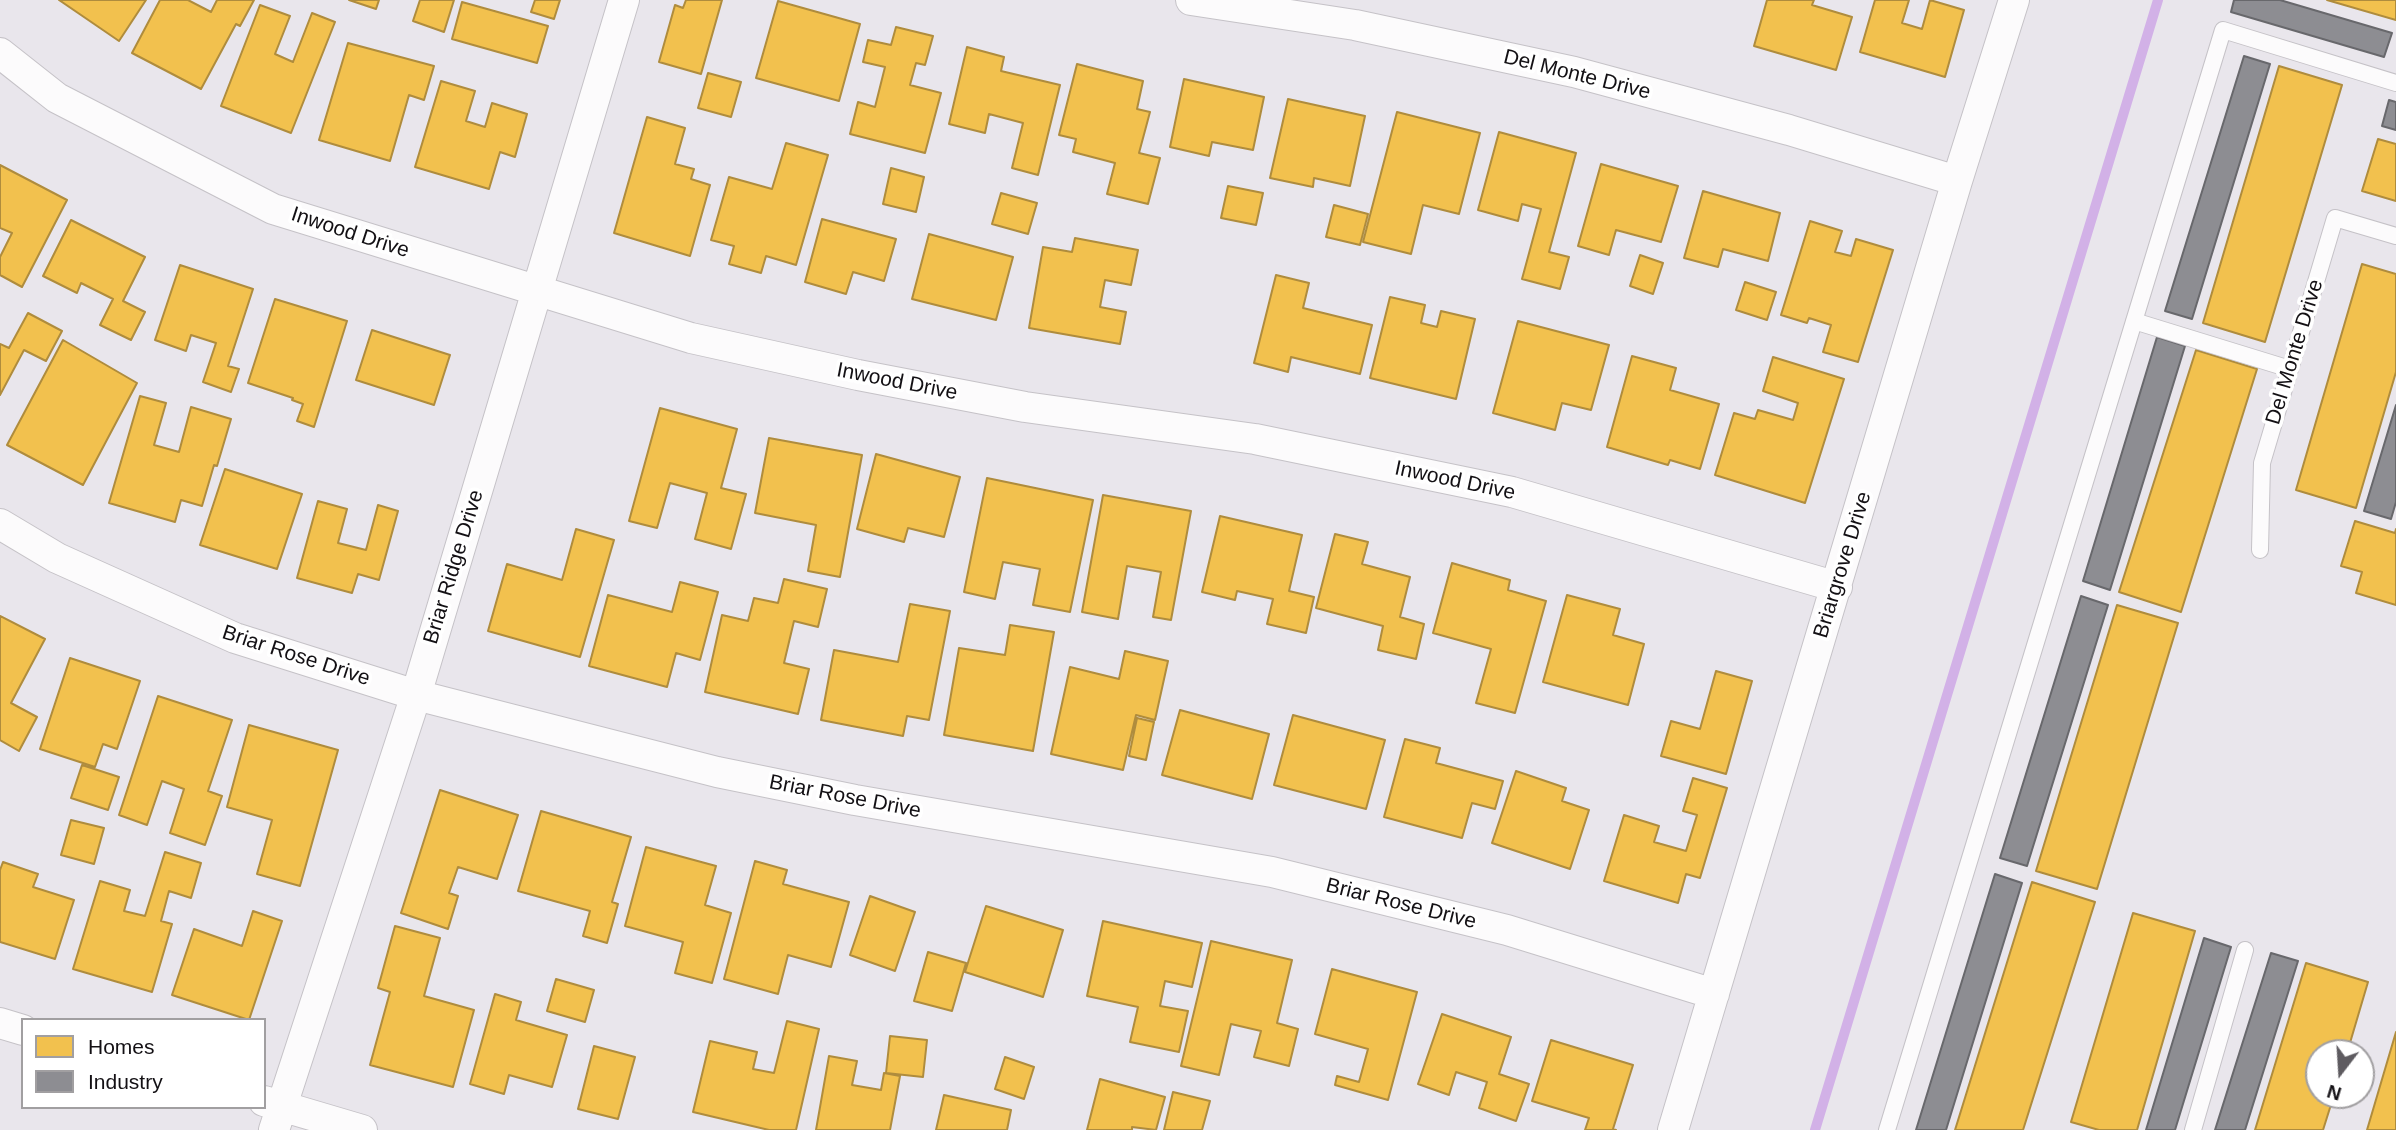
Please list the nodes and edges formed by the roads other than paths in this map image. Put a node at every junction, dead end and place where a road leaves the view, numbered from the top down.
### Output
1 (624, 0) edge
2 (1191, 0) edge
3 (2014, 0) edge
4 (0, 53) edge
5 (2396, 83) edge
6 (1956, 181) junction
7 (2396, 236) edge
8 (537, 290) junction
9 (2134, 321) junction
10 (2290, 369) junction
11 (0, 524) edge
12 (2260, 550) dead end
13 (1836, 587) junction
14 (416, 695) junction
15 (2245, 950) dead end
16 (1714, 994) junction
17 (0, 1023) edge
18 (21, 1029) edge
19 (273, 1112) edge
20 (362, 1130) edge
21 (1673, 1130) edge
22 (1887, 1130) edge
23 (2193, 1130) edge

1 - 8 street, Briar Ridge Drive
2 - 6 street, Del Monte Drive
3 - 6 street, Briargrove Drive
4 - 8 street, Inwood Drive
5 - 9 lane
6 - 13 street, Briargrove Drive
7 - 10 lane, Del Monte Drive
8 - 13 street, Inwood Drive
8 - 14 street, Briar Ridge Drive
9 - 10 lane
9 - 22 lane
10 - 12 lane, Del Monte Drive
11 - 14 street, Briar Rose Drive
13 - 16 street, Briargrove Drive
14 - 16 street, Briar Rose Drive
14 - 19 street, Briar Ridge Drive
15 - 23 lane
16 - 21 street, Briargrove Drive
17 - 18 street
19 - 20 street

